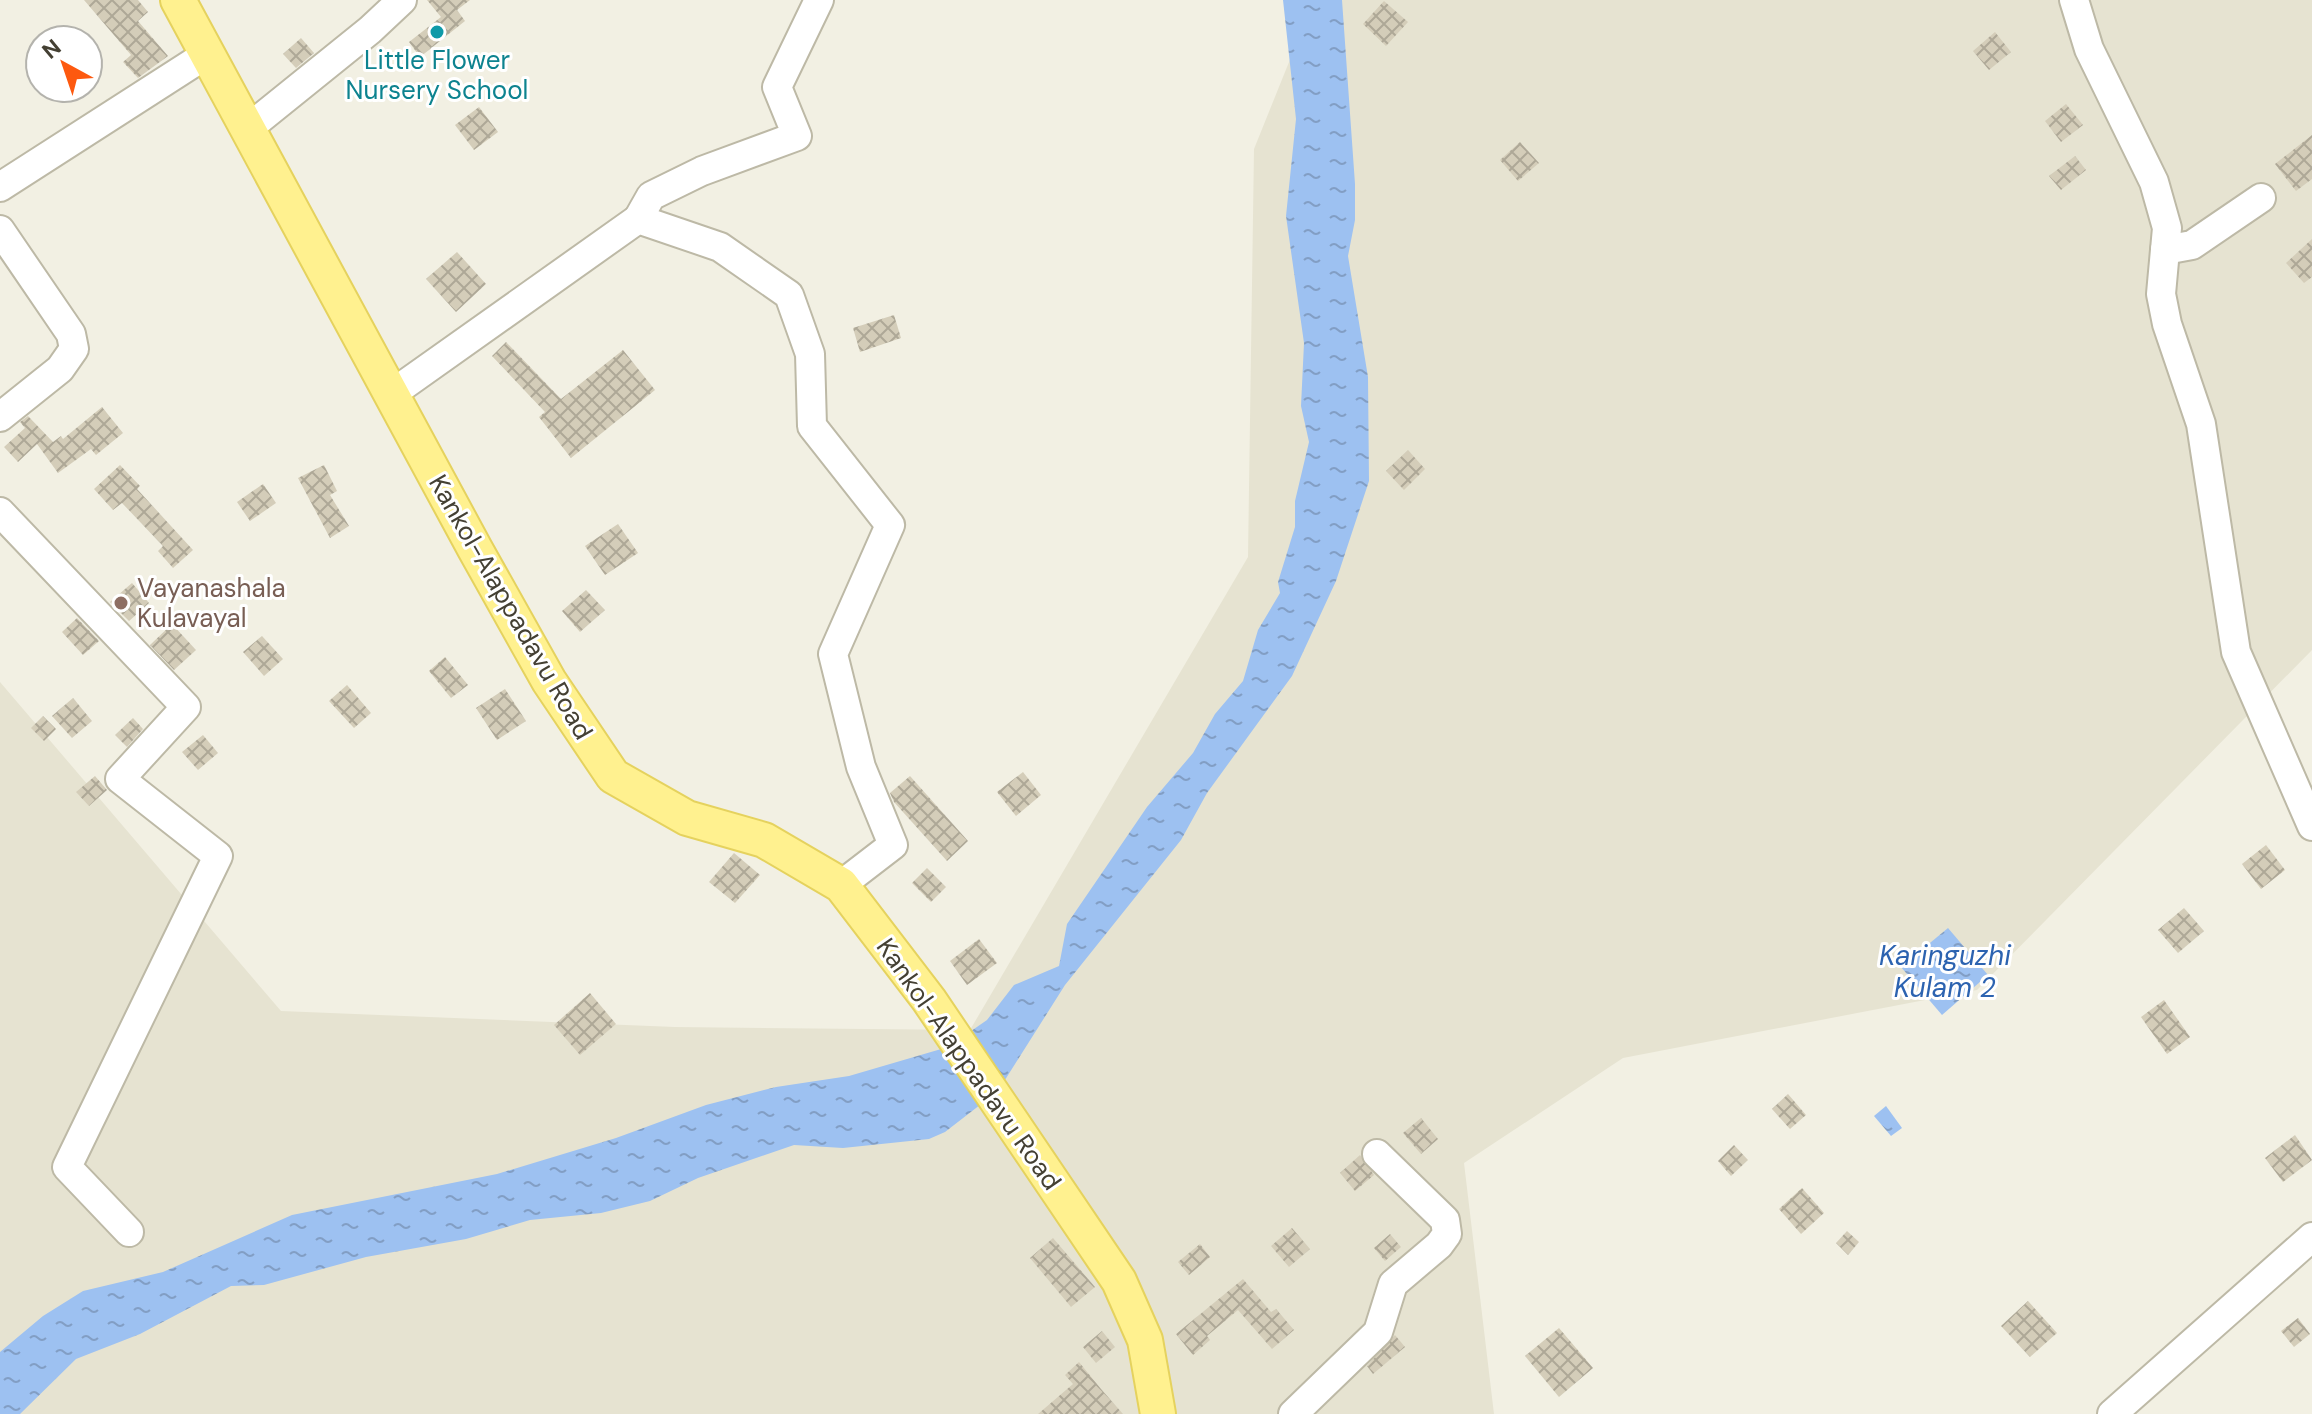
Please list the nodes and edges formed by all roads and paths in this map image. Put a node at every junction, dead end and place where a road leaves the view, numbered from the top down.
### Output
1 (178, 0) edge
2 (402, 0) edge
3 (819, 0) edge
4 (2074, 0) edge
5 (207, 54) junction
6 (246, 130) junction
7 (0, 187) edge
8 (2261, 198) dead end
9 (638, 219) junction
10 (0, 230) edge
11 (2165, 250) junction
12 (390, 395) junction
13 (0, 417) edge
14 (0, 512) edge
15 (2312, 826) edge
16 (841, 885) junction
17 (1377, 1154) dead end
18 (129, 1232) dead end
19 (2312, 1237) edge
20 (1158, 1414) edge
21 (1293, 1414) edge
22 (2112, 1414) edge

1 - 5 main road, Kankol-Alappadavu Road
2 - 6 street
3 - 9 street
4 - 11 street
5 - 6 main road, Kankol-Alappadavu Road
5 - 7 street
6 - 12 main road, Kankol-Alappadavu Road
8 - 11 street
9 - 12 street
9 - 16 street
10 - 13 street
11 - 15 street
12 - 16 main road, Kankol-Alappadavu Road
14 - 18 street
16 - 20 main road, Kankol-Alappadavu Road
17 - 21 street
19 - 22 street

